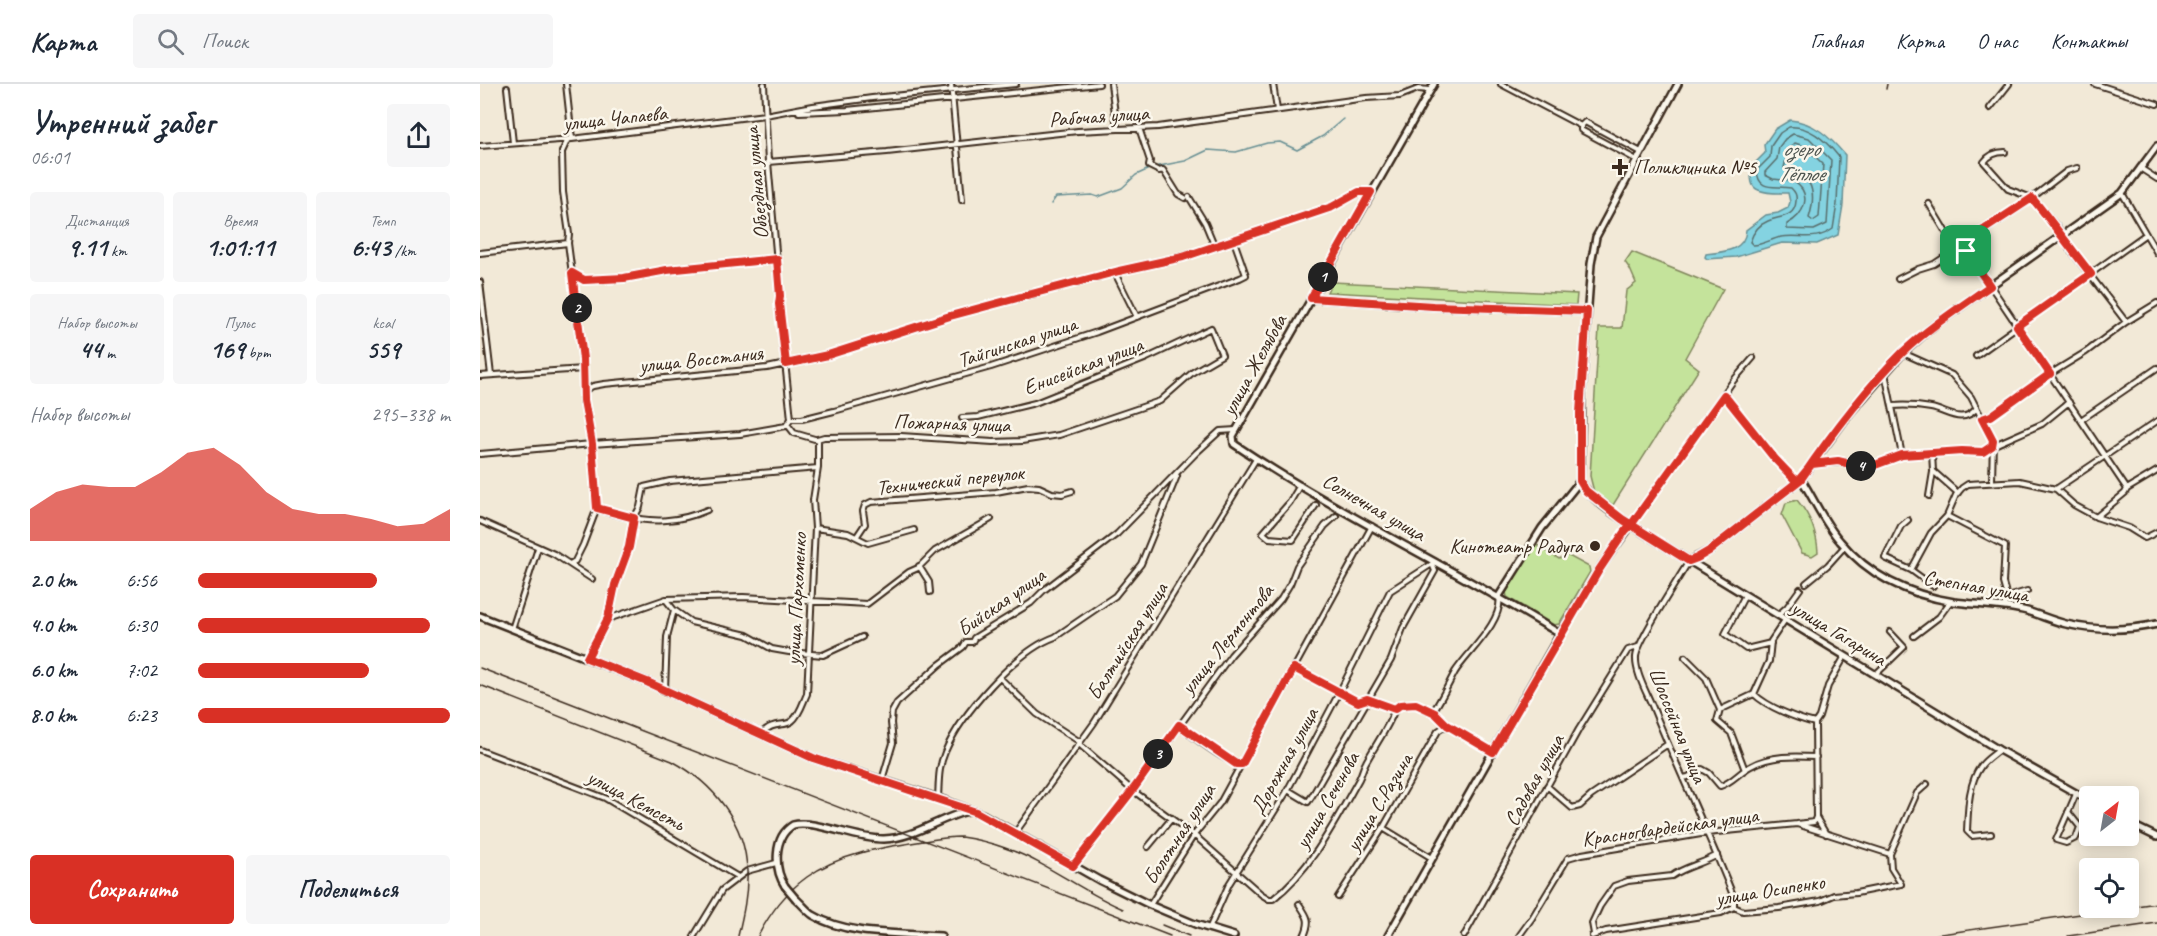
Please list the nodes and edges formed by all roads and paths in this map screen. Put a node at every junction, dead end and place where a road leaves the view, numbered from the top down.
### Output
1 (566, 84) edge
2 (764, 84) edge
3 (951, 84) edge
4 (1016, 84) edge
5 (1099, 84) edge
6 (1111, 84) edge
7 (1273, 84) edge
8 (1434, 84) edge
9 (1501, 84) edge
10 (1678, 84) edge
11 (2010, 84) edge
12 (2095, 84) edge
13 (507, 88) dead end
14 (1430, 90) junction
15 (952, 91) junction
16 (952, 99) junction
17 (2157, 104) edge
18 (1990, 108) dead end
19 (1277, 110) junction
20 (789, 112) junction
21 (765, 115) junction
22 (1581, 126) junction
23 (1117, 128) junction
24 (1139, 128) junction
25 (570, 139) junction
26 (956, 143) junction
27 (513, 144) junction
28 (480, 146) edge
29 (2157, 146) edge
30 (1641, 152) junction
31 (2006, 152) dead end
32 (1637, 160) junction
33 (768, 162) junction
34 (2077, 168) dead end
35 (2140, 168) junction
36 (2157, 180) edge
37 (1371, 192) junction
38 (2122, 193) junction
39 (2032, 198) junction
40 (962, 200) dead end
41 (1929, 204) dead end
42 (2146, 234) junction
43 (2062, 236) junction
44 (1234, 241) junction
45 (567, 243) junction
46 (1959, 246) junction
47 (1215, 247) junction
48 (480, 253) edge
49 (2157, 253) edge
50 (777, 259) junction
51 (572, 273) junction
52 (1115, 273) junction
53 (2091, 274) junction
54 (1898, 279) dead end
55 (480, 282) edge
56 (1990, 286) junction
57 (1311, 298) junction
58 (2157, 303) edge
59 (1587, 311) junction
60 (1137, 317) junction
61 (2126, 322) junction
62 (2017, 326) junction
63 (1903, 353) junction
64 (1976, 356) dead end
65 (1754, 358) dead end
66 (1211, 362) joint
67 (786, 364) junction
68 (2157, 368) edge
69 (584, 369) junction
70 (1884, 372) junction
71 (2050, 374) junction
72 (491, 375) junction
73 (480, 376) edge
74 (585, 383) junction
75 (592, 386) junction
76 (585, 390) junction
77 (1724, 395) junction
78 (2069, 402) junction
79 (1893, 406) junction
80 (1976, 409) junction
81 (791, 418) junction
82 (962, 418) dead end
83 (1982, 419) junction
84 (2081, 420) junction
85 (2157, 421) edge
86 (787, 425) junction
87 (1237, 430) junction
88 (817, 440) junction
89 (592, 444) junction
90 (1234, 444) joint
91 (1992, 446) junction
92 (1932, 453) junction
93 (480, 454) edge
94 (1902, 455) junction
95 (2104, 455) junction
96 (1256, 459) junction
97 (1812, 464) junction
98 (818, 468) junction
99 (1180, 470) junction
100 (1933, 471) junction
101 (2157, 471) edge
102 (1799, 480) junction
103 (1580, 481) junction
104 (1992, 481) junction
105 (1300, 484) junction
106 (2056, 489) junction
107 (2127, 489) junction
108 (1072, 491) dead end
109 (1957, 494) junction
110 (1929, 496) dead end
111 (1316, 505) dead end
112 (597, 508) junction
113 (707, 510) dead end
114 (1336, 516) dead end
115 (1947, 516) junction
116 (2096, 517) junction
117 (634, 518) junction
118 (991, 519) dead end
119 (1908, 520) dead end
120 (480, 521) edge
121 (1631, 525) junction
122 (1372, 526) junction
123 (815, 528) junction
124 (914, 530) dead end
125 (2157, 532) edge
126 (857, 536) junction
127 (1845, 546) junction
128 (538, 548) junction
129 (1689, 561) junction
130 (1434, 563) junction
131 (570, 564) junction
132 (920, 566) junction
133 (1911, 570) junction
134 (592, 579) dead end
135 (1806, 583) dead end
136 (1933, 586) dead end
137 (1800, 589) dead end
138 (930, 591) dead end
139 (2027, 591) dead end
140 (1745, 595) junction
141 (1499, 596) junction
142 (2007, 597) junction
143 (666, 599) junction
144 (812, 601) junction
145 (1950, 601) junction
146 (2004, 607) junction
147 (674, 610) junction
148 (1778, 615) junction
149 (480, 616) edge
150 (608, 618) junction
151 (1785, 620) junction
152 (2157, 624) edge
153 (512, 628) junction
154 (1890, 632) dead end
155 (1560, 634) junction
156 (1914, 636) dead end
157 (862, 637) dead end
158 (1771, 643) junction
159 (1638, 647) junction
160 (810, 653) junction
161 (1845, 656) junction
162 (1685, 657) dead end
163 (587, 658) junction
164 (1294, 668) junction
165 (1876, 675) junction
166 (1000, 678) junction
167 (665, 690) junction
168 (1339, 693) junction
169 (1754, 694) junction
170 (1367, 699) junction
171 (1395, 709) junction
172 (1720, 710) junction
173 (1435, 713) junction
174 (1815, 723) junction
175 (1179, 725) junction
176 (1447, 725) junction
177 (761, 734) junction
178 (1079, 743) junction
179 (1668, 744) junction
180 (480, 750) edge
181 (1999, 750) junction
182 (1493, 752) junction
183 (1816, 757) junction
184 (1242, 764) junction
185 (1745, 770) junction
186 (1683, 778) junction
187 (882, 780) junction
188 (1927, 784) dead end
189 (1547, 786) junction
190 (1132, 790) junction
191 (1288, 790) junction
192 (2076, 794) junction
193 (2079, 796) edge
194 (938, 798) junction
195 (970, 810) junction
196 (2068, 812) junction
197 (1816, 817) junction
198 (1172, 819) junction
199 (1797, 824) junction
200 (1383, 828) junction
201 (2139, 828) edge
202 (1015, 833) junction
203 (1707, 833) junction
204 (1991, 834) dead end
205 (1194, 835) junction
206 (1826, 835) junction
207 (2157, 837) edge
208 (1148, 847) dead end
209 (1890, 854) junction
210 (1717, 855) junction
211 (1432, 858) junction
212 (776, 863) junction
213 (1073, 866) junction
214 (1236, 871) junction
215 (736, 878) junction
216 (1338, 897) dead end
217 (1299, 904) dead end
218 (1150, 905) junction
219 (1734, 906) junction
220 (1209, 928) junction
221 (1593, 935) edge
222 (694, 936) edge
223 (941, 936) edge
224 (1234, 936) edge
225 (1304, 936) edge
226 (1388, 936) edge
227 (1464, 936) edge
228 (1519, 936) edge

1 - 25 street
2 - 21 street, Объездная улица
3 - 15 street
4 - 15 street, улица Чапаева
5 - 16 street, улица Чапаева
6 - 23 street
7 - 19 street
8 - 14 street, улица Желябова
9 - 22 street
10 - 30 street
11 - 18 street
12 - 17 street
13 - 27 street
14 - 19 street, Рабочая улица
14 - 37 street, улица Желябова
15 - 16 street
15 - 20 street, улица Чапаева
16 - 20 street, улица Чапаева
16 - 26 street
19 - 24 street, Рабочая улица
20 - 21 street, улица Чапаева
21 - 25 street, улица Чапаева
21 - 33 street, Объездная улица
22 - 30 street
22 - 32 street
23 - 24 street, Рабочая улица
23 - 26 street, Рабочая улица
24 - 47 street
25 - 27 street, улица Чапаева
25 - 45 street
26 - 33 street, Рабочая улица
26 - 40 street
27 - 28 street, улица Чапаева
29 - 35 street
30 - 32 street
31 - 39 street
32 - 59 street
33 - 50 street, Объездная улица
34 - 39 street
35 - 36 street
35 - 38 street
37 - 44 street, улица Восстания
37 - 57 street, улица Желябова
38 - 42 street
38 - 43 street
39 - 43 street
39 - 46 street
41 - 46 street
42 - 49 street
42 - 53 street
43 - 53 street
43 - 56 street
44 - 47 street, улица Восстания
44 - 60 street, Тайгинская улица
45 - 48 street
45 - 51 street
46 - 54 street
46 - 56 street
47 - 52 street, улица Восстания
50 - 51 street
50 - 67 street, Объездная улица
51 - 69 street
52 - 60 street
52 - 67 street, улица Восстания
53 - 61 street
53 - 62 street
55 - 72 street
56 - 62 street
56 - 63 street
57 - 59 street
57 - 87 street, улица Желябова
58 - 61 street
59 - 103 street
60 - 81 street, Тайгинская улица
61 - 71 street
62 - 64 street
62 - 71 street
63 - 70 street
63 - 80 street
65 - 77 street
66 - 82 street, Енисейская улица
66 - 88 street, Пожарная улица
67 - 75 street, улица Восстания
67 - 81 street, Объездная улица
68 - 84 street
69 - 72 street
69 - 74 street
70 - 79 street
70 - 97 street
71 - 78 street
71 - 83 street
72 - 73 street
74 - 75 street
74 - 76 street
75 - 76 street, улица Восстания
76 - 89 street
77 - 102 street
77 - 121 street
78 - 84 street
78 - 91 street
79 - 80 street
79 - 94 street
80 - 83 street
81 - 86 street
83 - 91 street
84 - 95 street
85 - 95 street
86 - 88 street
86 - 89 street
87 - 90 street, улица Желябова
87 - 99 street, Бийская улица
88 - 98 street, улица Пархоменко
89 - 93 street
89 - 112 street
90 - 96 street, Солнечная улица
91 - 92 street
91 - 104 street
92 - 94 street
92 - 100 street
94 - 97 street
95 - 106 street
95 - 107 street
96 - 105 street, Солнечная улица
96 - 178 street, Балтийская улица
97 - 102 street
98 - 117 street
98 - 123 street, улица Пархоменко
99 - 166 street, Бийская улица
99 - 187 street, Бийская улица
100 - 109 street
100 - 110 street
101 - 107 street
102 - 127 street, Степная улица
102 - 129 street
103 - 121 street, улица Гагарина
103 - 141 street
104 - 106 street
104 - 109 street
105 - 111 street
105 - 122 street, Солнечная улица
106 - 116 street
107 - 116 street
108 - 126 street, Технический переулок
109 - 115 street
112 - 117 street
112 - 131 street
113 - 117 street
114 - 175 street, улица Лермонтова
115 - 133 street
115 - 142 street
116 - 125 street
117 - 150 street
118 - 132 street
119 - 133 street
120 - 128 street
121 - 129 street, улица Гагарина
121 - 155 street
122 - 130 street, Солнечная улица
122 - 164 street, Болотная улица
123 - 126 street
123 - 144 street, улица Пархоменко
124 - 126 street
127 - 135 street
127 - 145 street, Степная улица
128 - 131 street
128 - 153 street
129 - 140 street, улица Гагарина
129 - 159 street, Шоссейная улица
130 - 141 street, Солнечная улица
130 - 168 street, Дорожная улица
130 - 170 street
131 - 134 street
132 - 138 street
132 - 144 street
133 - 136 street
137 - 148 street
139 - 142 street
140 - 148 street, улица Гагарина
140 - 158 street
141 - 155 street, Солнечная улица
141 - 173 street
142 - 146 street
143 - 144 street
143 - 147 street
143 - 150 street
144 - 160 street, улица Пархоменко
145 - 146 street, Степная улица
145 - 156 street
146 - 152 street, Степная улица
147 - 160 street
147 - 167 street
148 - 151 street, улица Гагарина
149 - 153 street
150 - 163 street
151 - 158 street
151 - 161 street, улица Гагарина
153 - 163 street
154 - 165 street
155 - 182 street
157 - 160 street
158 - 169 street
159 - 179 street, Шоссейная улица
159 - 189 street, Садовая улица
160 - 177 street, улица Пархоменко
161 - 165 street, улица Гагарина
161 - 174 street
162 - 172 street
163 - 167 street
164 - 168 street
164 - 184 street, Болотная улица
165 - 181 street, улица Гагарина
166 - 178 street
166 - 194 street, Бийская улица
167 - 177 street
168 - 170 street
168 - 191 street, Дорожная улица
169 - 172 street
169 - 174 street
170 - 171 street
170 - 191 street
171 - 173 street
171 - 214 street, улица Сеченова
172 - 185 street
173 - 176 street
174 - 183 street
175 - 184 street
175 - 190 street, улица Лермонтова
176 - 182 street
176 - 200 street, улица С.Разина
177 - 187 street
178 - 190 street
178 - 202 street, Балтийская улица
179 - 186 street, Шоссейная улица
179 - 189 street
180 - 215 street, улица Кемсеть
181 - 192 street, улица Гагарина
181 - 204 street
182 - 211 street
183 - 185 street
183 - 197 street
184 - 205 street, Болотная улица
185 - 186 street
186 - 203 street, Шоссейная улица
187 - 194 street
188 - 209 street
189 - 227 street, Садовая улица
190 - 198 street
190 - 213 street, улица Лермонтова
191 - 214 street, Дорожная улица
192 - 193 street, улица Гагарина
192 - 196 street
194 - 195 street
195 - 202 street
195 - 212 street
196 - 196 street
197 - 199 street, Красногвардейская улица
197 - 206 street
198 - 205 street
198 - 208 street
199 - 203 street, Красногвардейская улица
199 - 206 street, Красногвардейская улица
200 - 211 street
200 - 216 street, улица С.Разина
201 - 207 street
202 - 213 street
203 - 210 street, Шоссейная улица
203 - 228 street, Красногвардейская улица
205 - 214 street
205 - 218 street, Болотная улица
206 - 209 street, Красногвардейская улица
209 - 219 street, улица Осипенко
210 - 219 street, Шоссейная улица
210 - 221 street, улица Осипенко
211 - 226 street
212 - 215 street
212 - 223 street, bridge
213 - 218 street
214 - 220 street, Дорожная улица
215 - 222 street
217 - 225 street
218 - 220 street
219 - 221 street, улица Осипенко
220 - 224 street

